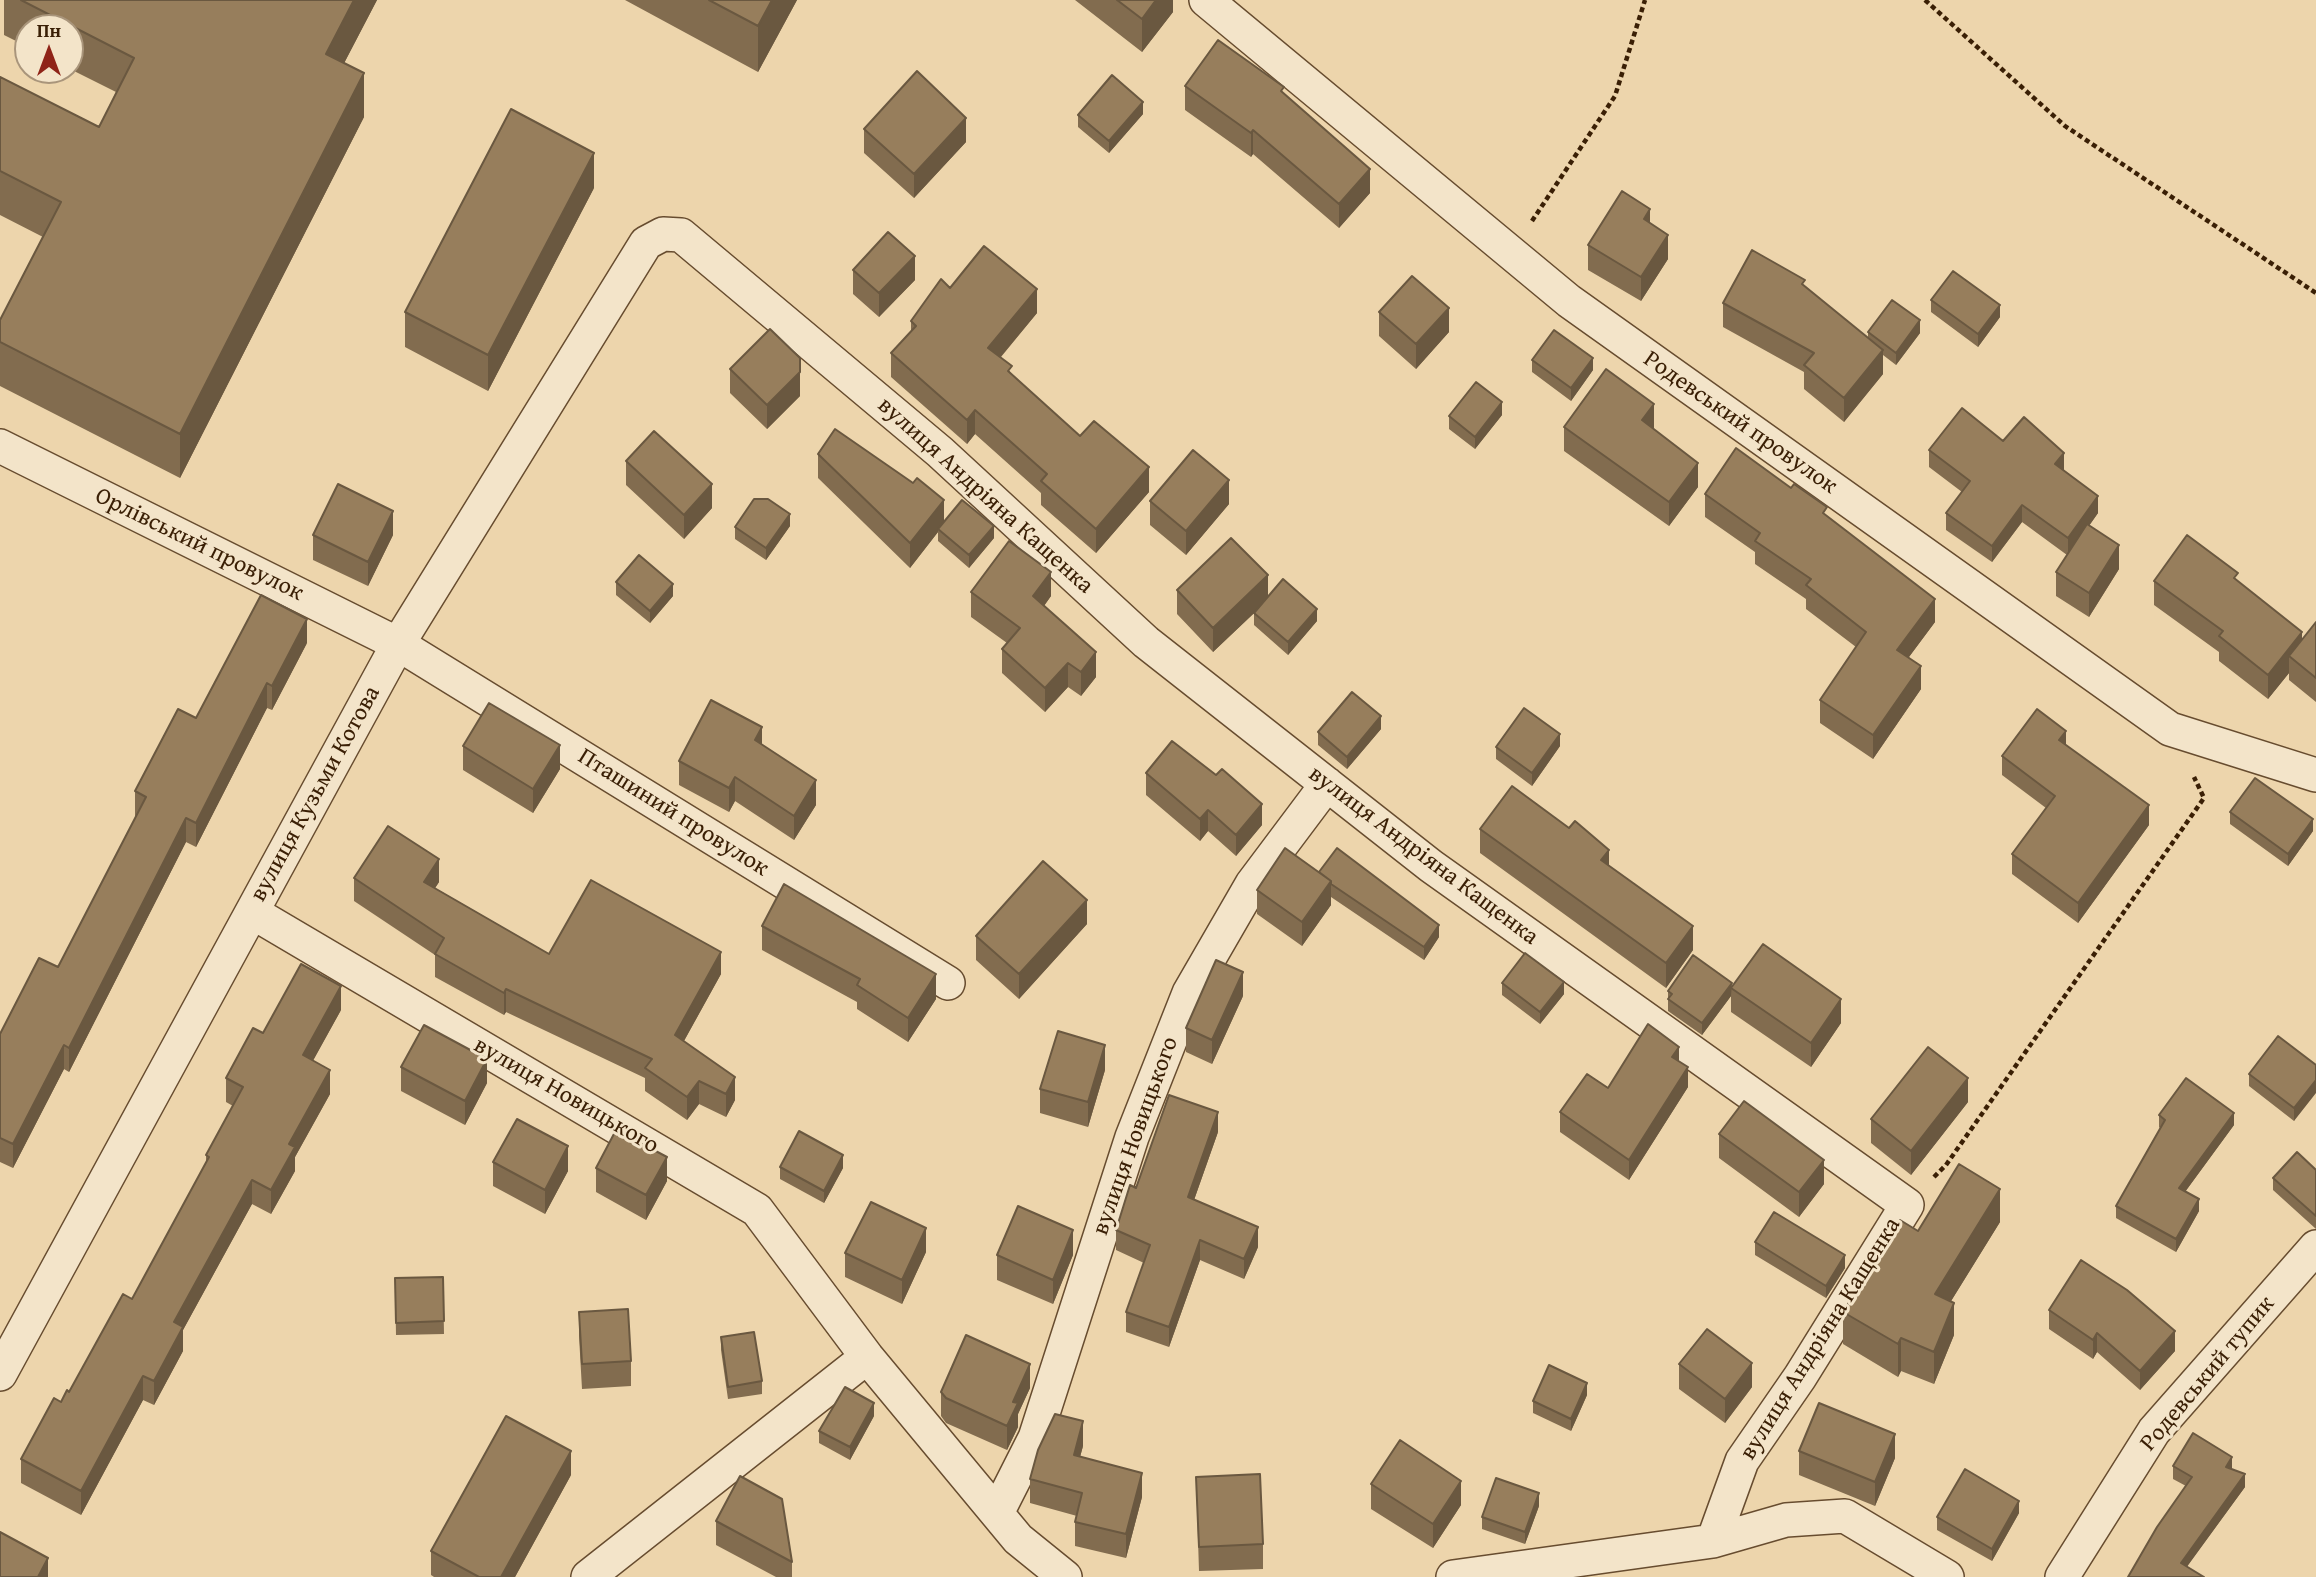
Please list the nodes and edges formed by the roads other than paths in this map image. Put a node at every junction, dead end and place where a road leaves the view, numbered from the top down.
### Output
1 (1206, 0) edge
2 (663, 234) joint
3 (0, 446) edge
4 (398, 644) junction
5 (2316, 775) edge
6 (1327, 784) junction
7 (252, 912) junction
8 (948, 983) dead end
9 (2316, 1247) edge
10 (867, 1357) junction
11 (0, 1374) edge
12 (997, 1513) junction
13 (1713, 1541) junction
14 (588, 1577) edge
15 (1065, 1577) edge
16 (1453, 1577) edge
17 (1947, 1577) edge
18 (2062, 1577) edge

1 - 5 street, Родевський провулок
2 - 4 street, вулиця Кузьми Котова
2 - 6 street, вулиця Андріяна Кащенка
3 - 4 street, Орлівський провулок
4 - 7 street, вулиця Кузьми Котова
4 - 8 street, Пташиний провулок
6 - 12 street, вулиця Новицького
6 - 13 street, вулиця Андріяна Кащенка
7 - 10 street, вулиця Новицького
7 - 11 street, вулиця Кузьми Котова
9 - 18 street, Родевський тупик
10 - 12 street, вулиця Новицького
10 - 14 street
12 - 15 street, вулиця Новицького
13 - 16 street
13 - 17 street

